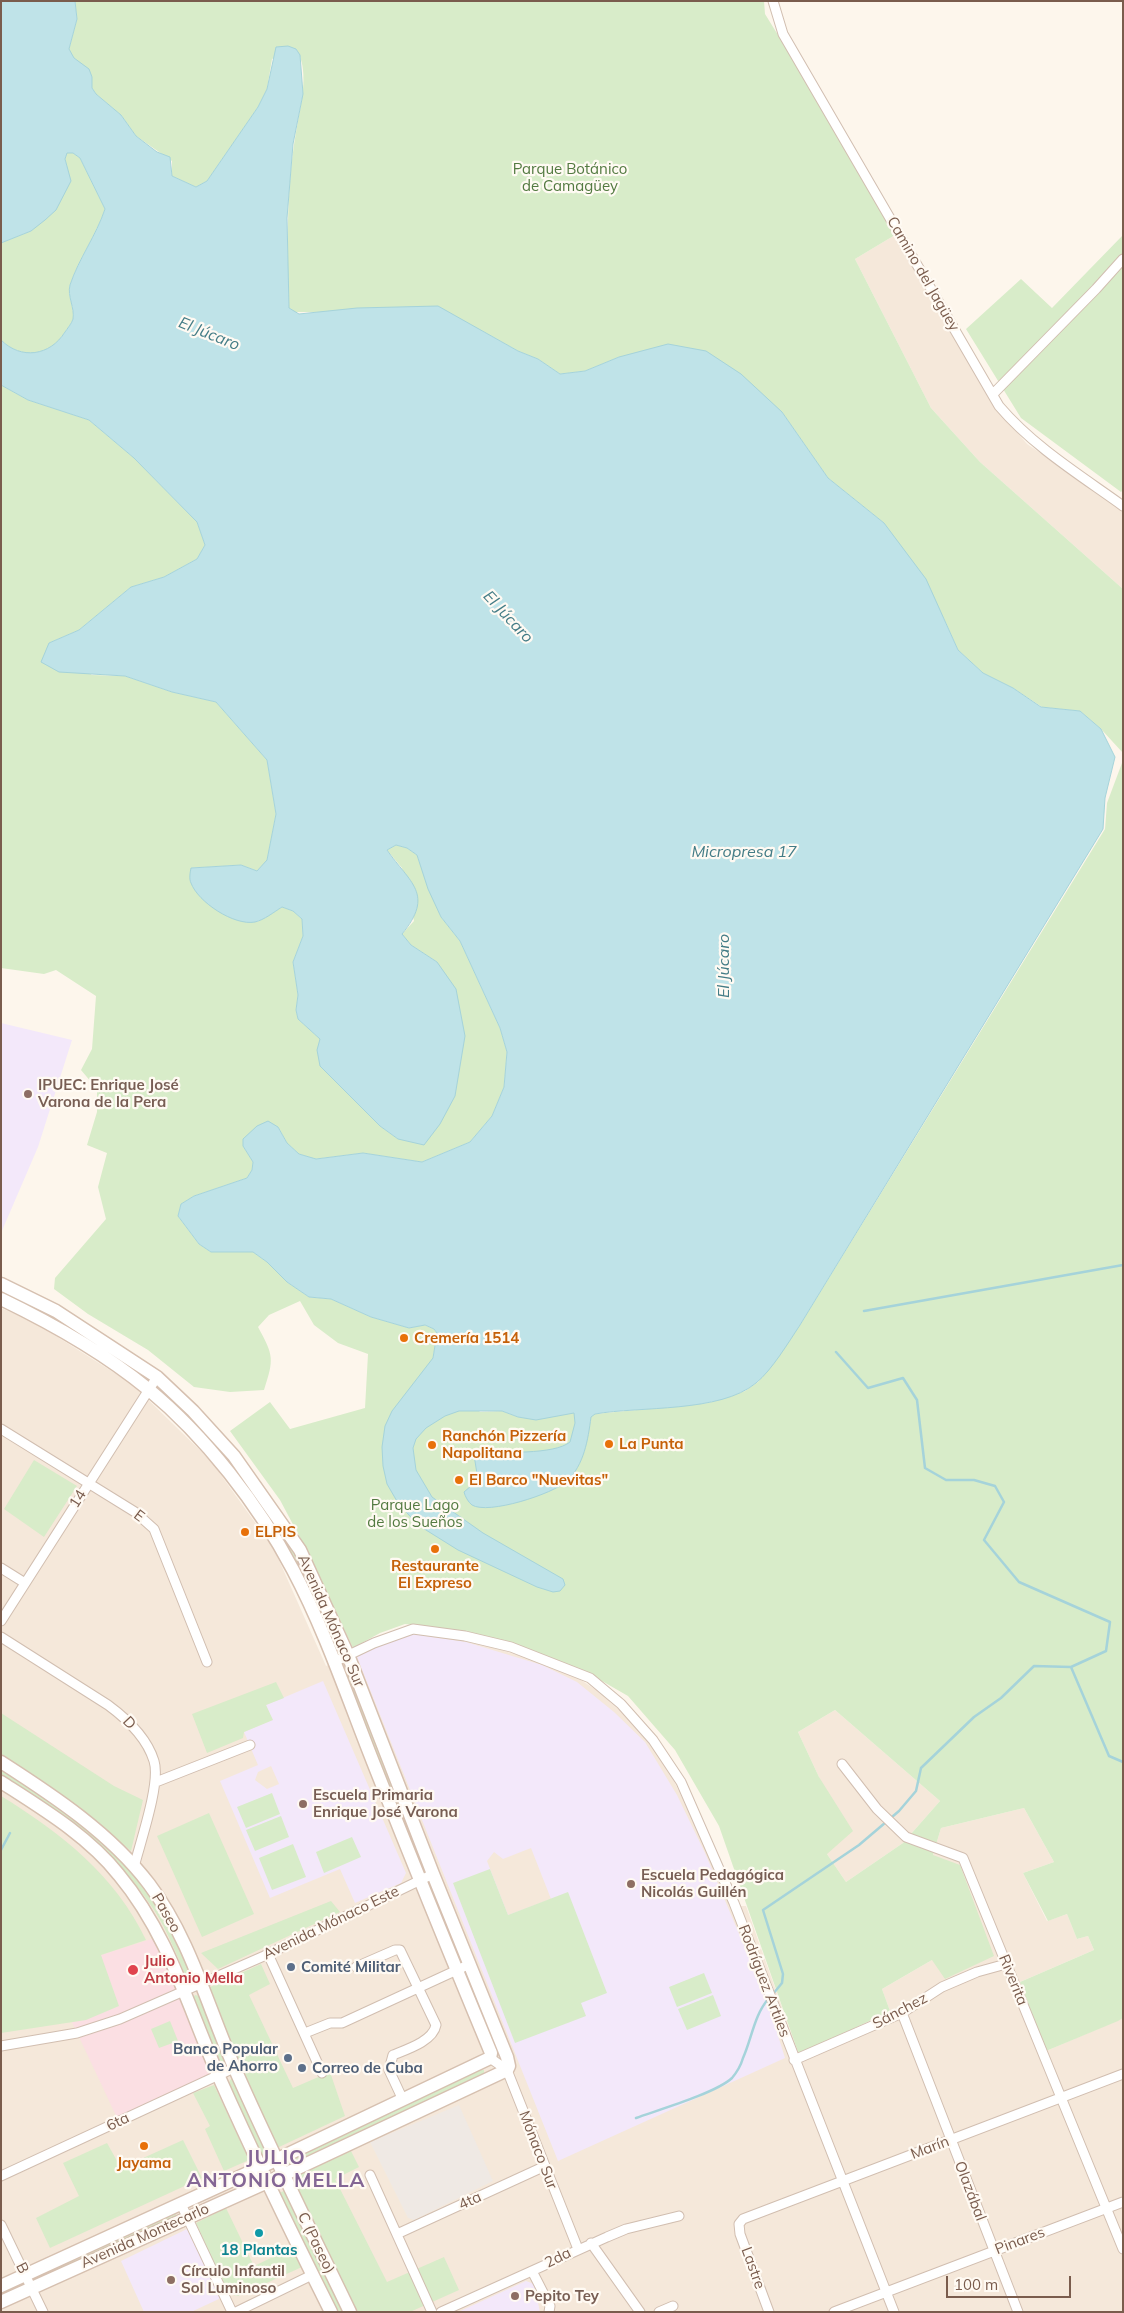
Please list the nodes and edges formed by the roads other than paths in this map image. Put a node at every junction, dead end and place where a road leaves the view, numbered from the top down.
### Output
1 (773, 1) edge
2 (1123, 259) edge
3 (993, 394) junction
4 (1123, 506) edge
5 (1, 1284) edge
6 (1, 1299) edge
7 (157, 1377) junction
8 (148, 1389) junction
9 (1, 1429) edge
10 (88, 1484) junction
11 (300, 1550) junction
12 (286, 1558) junction
13 (1, 1568) edge
14 (25, 1583) junction
15 (1, 1621) edge
16 (1, 1637) edge
17 (348, 1655) junction
18 (207, 1662) dead end
19 (334, 1662) junction
20 (250, 1745) dead end
21 (1, 1762) edge
22 (842, 1764) dead end
23 (1, 1782) edge
24 (156, 1782) junction
25 (134, 1867) junction
26 (433, 1874) junction
27 (419, 1880) junction
28 (268, 1954) junction
29 (470, 1964) junction
30 (1006, 1964) junction
31 (356, 1967) dead end
32 (457, 1970) junction
33 (200, 1984) junction
34 (419, 1987) junction
35 (184, 1990) junction
36 (902, 2013) junction
37 (305, 2033) junction
38 (1, 2046) edge
39 (490, 2058) junction
40 (794, 2060) junction
41 (234, 2068) junction
42 (507, 2070) junction
43 (322, 2073) dead end
44 (1123, 2074) edge
45 (218, 2075) junction
46 (1061, 2099) junction
47 (403, 2100) junction
48 (951, 2140) junction
49 (276, 2160) junction
50 (261, 2167) junction
51 (544, 2168) junction
52 (283, 2175) junction
53 (370, 2175) dead end
54 (1, 2176) edge
55 (267, 2182) junction
56 (842, 2183) junction
57 (1123, 2202) edge
58 (180, 2204) junction
59 (1106, 2208) junction
60 (679, 2216) dead end
61 (187, 2217) junction
62 (739, 2224) joint
63 (1, 2225) edge
64 (397, 2234) junction
65 (590, 2243) junction
66 (1123, 2248) edge
67 (578, 2249) junction
68 (993, 2251) junction
69 (532, 2271) junction
70 (25, 2275) junction
71 (312, 2275) junction
72 (1, 2286) edge
73 (32, 2288) junction
74 (886, 2292) junction
75 (1, 2302) edge
76 (673, 2306) dead end
77 (43, 2312) edge
78 (232, 2312) edge
79 (236, 2312) edge
80 (331, 2312) edge
81 (350, 2312) edge
82 (432, 2312) edge
83 (441, 2312) edge
84 (550, 2312) edge
85 (640, 2312) edge
86 (659, 2312) edge
87 (769, 2312) edge
88 (834, 2312) edge
89 (894, 2312) edge
90 (1018, 2312) edge

1 - 3 street, Camino del Jagüey
2 - 3 street
3 - 4 street, Camino del Jagüey
5 - 7 main road, Avenida Mónaco Sur
6 - 8 main road, Avenida Mónaco Sur
7 - 8 street, 14
7 - 11 main road, Avenida Mónaco Sur
8 - 10 street, 14
8 - 12 main road, Avenida Mónaco Sur
9 - 10 street, E
10 - 14 street, 14
10 - 18 street, E
11 - 12 main road
11 - 17 main road, Avenida Mónaco Sur
12 - 19 main road, Avenida Mónaco Sur
13 - 14 street
14 - 15 street, 14
16 - 24 street, D
17 - 19 street, Rodríguez Artiles
17 - 26 main road, Avenida Mónaco Sur
17 - 40 street, Rodríguez Artiles
19 - 27 main road, Avenida Mónaco Sur
20 - 24 street
21 - 25 main road, Paseo
22 - 30 street, Riverita
23 - 35 main road, Paseo
24 - 25 street, D
25 - 33 main road, Paseo
26 - 27 street, Avenida Mónaco Este
26 - 29 main road, Avenida Mónaco Sur
27 - 28 street, Avenida Mónaco Este
27 - 32 main road, Avenida Mónaco Sur
28 - 33 street, Avenida Mónaco Este
28 - 37 street
29 - 32 street
29 - 42 main road, Avenida Mónaco Sur
30 - 36 street, Sánchez
30 - 46 street, Riverita
31 - 34 street
32 - 34 street
32 - 39 main road, Avenida Mónaco Sur
33 - 35 street, Avenida Mónaco Este
33 - 41 main road, Paseo
34 - 37 street
34 - 47 street
35 - 38 street, Avenida Mónaco Este
35 - 45 main road, Paseo
36 - 40 street, Sánchez
36 - 48 street, Olazábal
37 - 43 street
39 - 42 street
39 - 47 main road, Avenida Montecarlo
40 - 56 street, Rodríguez Artiles
41 - 45 street, 6ta
41 - 49 main road, Paseo
42 - 51 street, Mónaco Sur
42 - 52 main road, Avenida Montecarlo
44 - 46 street, Marín
45 - 50 main road, Paseo
45 - 54 street, 6ta
46 - 48 street, Marín
46 - 59 street, Riverita
47 - 49 main road, Avenida Montecarlo
48 - 56 street, Marín
48 - 68 street, Olazábal
49 - 50 main road, Avenida Montecarlo
49 - 52 main road, Paseo
50 - 55 main road, Paseo
50 - 58 main road, Avenida Montecarlo
51 - 64 street, 4ta
51 - 67 street, Mónaco Sur
52 - 55 main road, Avenida Montecarlo
52 - 81 main road, C (Paseo)
53 - 64 street
55 - 61 main road, Avenida Montecarlo
55 - 71 main road, C (Paseo)
56 - 62 street, Marín
56 - 74 street, Rodríguez Artiles
57 - 59 street, Pinares
58 - 61 street
58 - 70 main road, Avenida Montecarlo
59 - 66 street, Riverita
59 - 68 street, Pinares
60 - 65 street, 2da
61 - 73 main road, Avenida Montecarlo
61 - 78 street
62 - 87 street, Lastre
63 - 70 street, B
64 - 82 street
65 - 67 street, 2da
65 - 85 street
67 - 69 street, 2da
68 - 74 street, Pinares
68 - 90 street, Olazábal
69 - 83 street, 2da
69 - 84 street
70 - 72 main road, Avenida Montecarlo
70 - 73 street, B
71 - 79 street
71 - 80 main road, C (Paseo)
73 - 75 main road, Avenida Montecarlo
73 - 77 street, B
74 - 88 street, Pinares
74 - 89 street, Rodríguez Artiles
76 - 86 street

